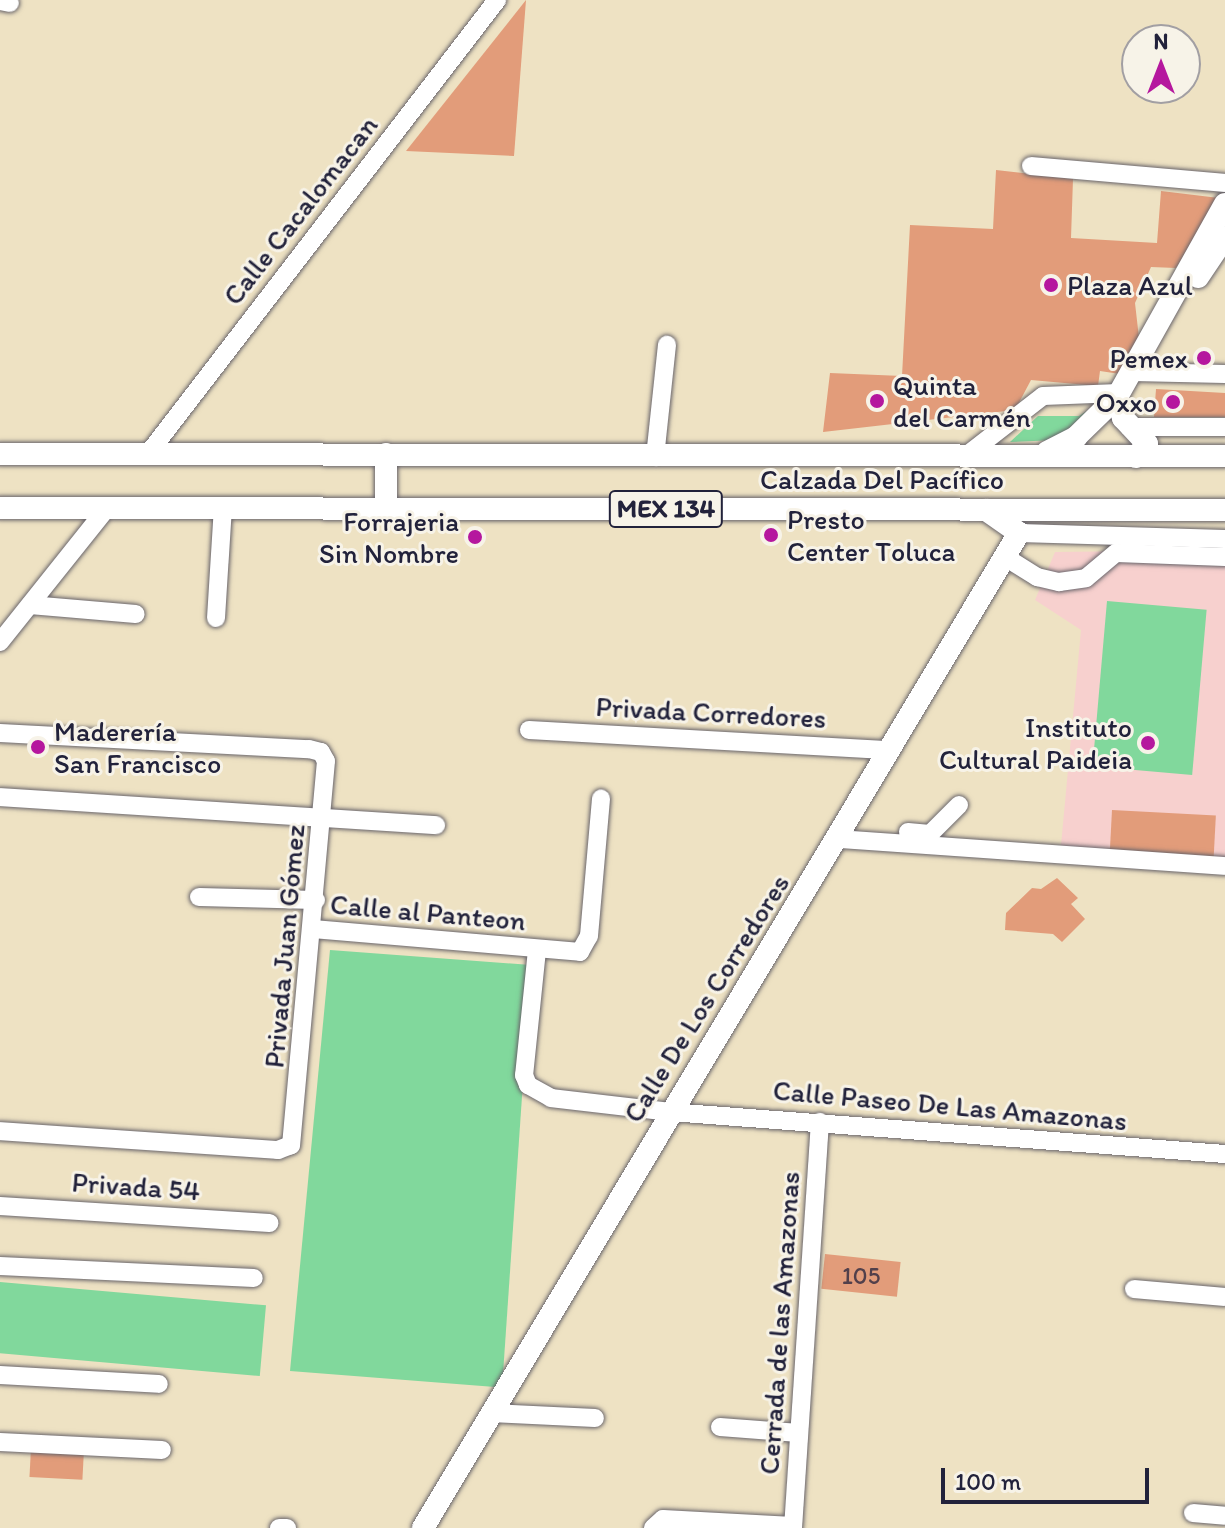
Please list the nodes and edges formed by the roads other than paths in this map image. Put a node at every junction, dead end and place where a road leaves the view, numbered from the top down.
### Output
1 (497, 0) edge
2 (1031, 166) dead end
3 (1225, 183) edge
4 (1225, 204) edge
5 (1225, 237) edge
6 (1167, 314) junction
7 (667, 345) dead end
8 (1133, 372) junction
9 (1225, 374) edge
10 (1118, 395) junction
11 (1129, 427) junction
12 (1225, 427) edge
13 (0, 454) edge
14 (148, 454) junction
15 (386, 454) junction
16 (1043, 454) junction
17 (1223, 454) edge
18 (967, 455) junction
19 (655, 457) junction
20 (1136, 457) junction
21 (0, 508) edge
22 (107, 508) junction
23 (223, 508) junction
24 (386, 508) junction
25 (986, 510) junction
26 (1225, 510) edge
27 (1019, 533) junction
28 (1225, 539) edge
29 (1005, 557) junction
30 (1225, 557) edge
31 (30, 605) junction
32 (136, 614) dead end
33 (216, 618) dead end
34 (0, 642) edge
35 (529, 730) dead end
36 (0, 733) edge
37 (889, 750) junction
38 (0, 797) edge
39 (601, 799) dead end
40 (959, 805) dead end
41 (324, 816) junction
42 (436, 825) dead end
43 (842, 833) junction
44 (1225, 866) edge
45 (199, 897) dead end
46 (316, 900) junction
47 (313, 929) junction
48 (537, 950) junction
49 (670, 1112) junction
50 (820, 1122) junction
51 (0, 1131) edge
52 (1225, 1154) edge
53 (0, 1206) edge
54 (269, 1223) dead end
55 (0, 1266) edge
56 (254, 1278) dead end
57 (1134, 1289) dead end
58 (1225, 1297) edge
59 (0, 1375) edge
60 (159, 1384) dead end
61 (491, 1413) junction
62 (595, 1418) dead end
63 (720, 1427) dead end
64 (799, 1433) junction
65 (0, 1442) edge
66 (162, 1450) dead end
67 (1193, 1513) dead end
68 (1225, 1516) edge
69 (793, 1527) edge
70 (279, 1528) edge
71 (287, 1528) edge
72 (423, 1528) edge
73 (653, 1528) edge

1 - 14 street, Calle Cacalomacan
2 - 3 street
4 - 6 main road
5 - 6 main road
6 - 8 main road
7 - 19 street
8 - 9 street
8 - 10 main road
10 - 11 main road
10 - 16 main road
10 - 18 street
11 - 12 street
11 - 20 main road
13 - 14 main road, MEX 134
14 - 15 main road, Calzada Del Pacífico / MEX 134
15 - 19 main road, Calzada Del Pacífico / MEX 134
15 - 24 main road
16 - 18 main road, Calzada Del Pacífico / MEX 134
16 - 20 main road, Calzada Del Pacífico / MEX 134
17 - 20 main road, Calzada Del Pacífico / MEX 134
18 - 19 main road, Calzada Del Pacífico / MEX 134
21 - 22 main road, MEX 134
22 - 23 main road, Calzada Del Pacífico / MEX 134
22 - 31 street
23 - 24 main road, Calzada Del Pacífico / MEX 134
23 - 33 street
24 - 25 main road, Calzada Del Pacífico / MEX 134
25 - 26 main road, Calzada Del Pacífico / MEX 134
25 - 27 main road
27 - 28 street
27 - 29 main road, Calle De Los Corredores
29 - 30 street
29 - 37 main road, Calle De Los Corredores
31 - 32 street
31 - 34 street
35 - 37 street, Privada Corredores
36 - 41 street, Privada Juan Gómez
37 - 43 main road, Calle De Los Corredores
38 - 41 street
39 - 48 street, Calle al Panteon
40 - 43 street
41 - 42 street
41 - 46 street, Privada Juan Gómez
43 - 44 street
43 - 49 main road, Calle De Los Corredores
45 - 46 street
46 - 47 street, Privada Juan Gómez
47 - 48 street, Calle al Panteon
47 - 51 street, Privada Juan Gómez
48 - 49 street, Calle al Panteon
49 - 50 street, Calle Paseo De Las Amazonas
49 - 61 main road, Calle De Los Corredores
50 - 52 street, Calle Paseo De Las Amazonas
50 - 64 street, Cerrada de las Amazonas
53 - 54 street, Privada 54
55 - 56 street
57 - 58 street
59 - 60 street
61 - 62 street
61 - 72 main road, Calle De Los Corredores
63 - 64 street
64 - 69 street, Cerrada de las Amazonas
65 - 66 street
67 - 68 street
69 - 73 street
70 - 71 street

